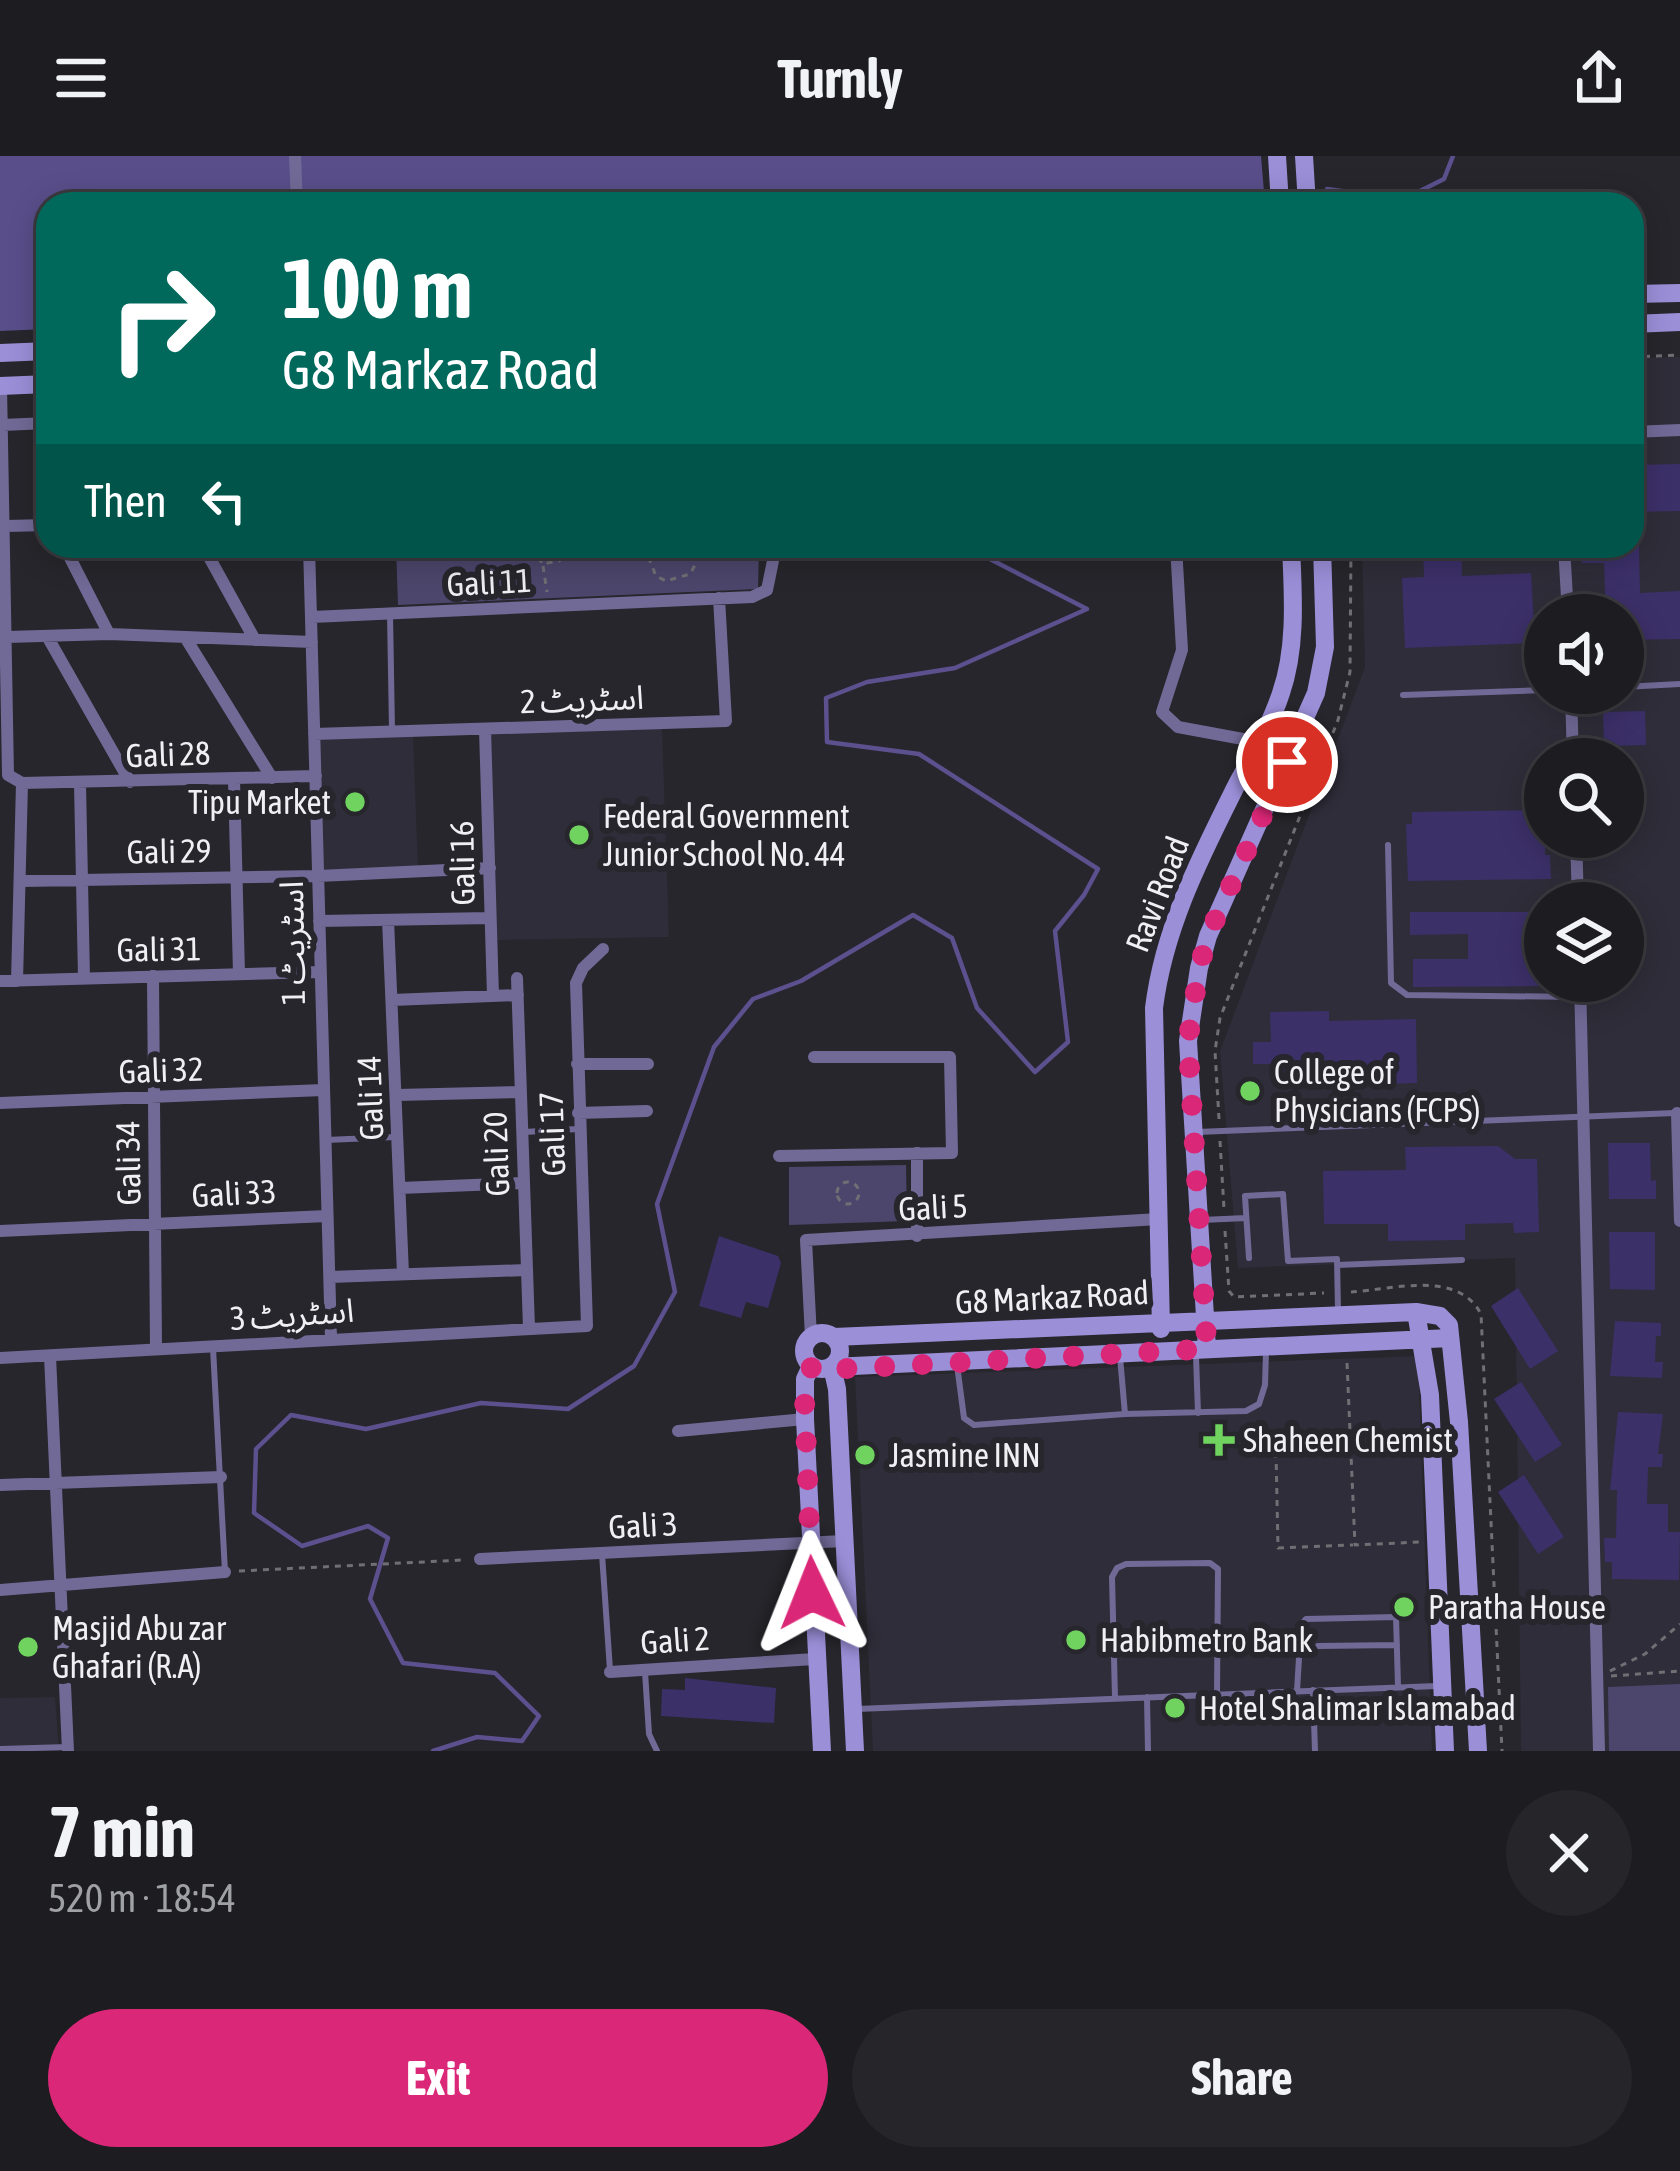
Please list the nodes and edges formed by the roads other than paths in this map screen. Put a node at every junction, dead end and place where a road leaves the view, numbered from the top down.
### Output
1 (295, 156) edge
2 (1277, 156) edge
3 (1304, 156) edge
4 (296, 192) edge
5 (1279, 192) edge
6 (1306, 192) edge
7 (1680, 293) edge
8 (1644, 294) edge
9 (1680, 322) edge
10 (1644, 324) edge
11 (36, 352) edge
12 (0, 353) edge
13 (36, 385) edge
14 (1, 386) edge
15 (36, 424) edge
16 (2, 425) edge
17 (1680, 430) edge
18 (1644, 432) edge
19 (36, 525) edge
20 (6, 526) junction
21 (70, 558) edge
22 (209, 558) edge
23 (310, 558) edge
24 (774, 558) edge
25 (1177, 558) edge
26 (1291, 558) edge
27 (1322, 558) edge
28 (1565, 558) edge
29 (1567, 594) edge
30 (719, 598) junction
31 (390, 614) junction
32 (312, 617) junction
33 (109, 634) junction
34 (47, 636) junction
35 (184, 637) junction
36 (8, 638) junction
37 (255, 640) junction
38 (312, 642) junction
39 (1680, 684) edge
40 (1644, 685) edge
41 (1524, 691) edge
42 (1403, 694) dead end
43 (485, 730) junction
44 (392, 732) junction
45 (314, 734) junction
46 (1259, 742) junction
47 (316, 776) junction
48 (272, 778) junction
49 (234, 779) junction
50 (130, 782) junction
51 (22, 783) junction
52 (80, 784) junction
53 (1388, 844) dead end
54 (490, 868) junction
55 (318, 876) junction
56 (236, 877) junction
57 (81, 880) junction
58 (22, 881) junction
59 (490, 918) junction
60 (388, 920) junction
61 (319, 922) junction
62 (603, 950) dead end
63 (319, 972) junction
64 (239, 974) junction
65 (153, 976) junction
66 (84, 978) junction
67 (517, 979) dead end
68 (0, 981) edge
69 (17, 981) junction
70 (518, 995) junction
71 (494, 996) junction
72 (1524, 996) edge
73 (392, 1000) junction
74 (1581, 1002) edge
75 (814, 1057) dead end
76 (577, 1064) junction
77 (648, 1064) dead end
78 (323, 1090) junction
79 (521, 1092) junction
80 (397, 1095) junction
81 (155, 1097) junction
82 (0, 1103) edge
83 (647, 1111) dead end
84 (578, 1113) junction
85 (1678, 1113) edge
86 (1585, 1118) junction
87 (578, 1129) junction
88 (524, 1132) junction
89 (1193, 1133) junction
90 (399, 1136) junction
91 (326, 1140) junction
92 (917, 1153) junction
93 (779, 1156) dead end
94 (523, 1183) junction
95 (400, 1188) junction
96 (327, 1216) junction
97 (1246, 1218) junction
98 (1160, 1219) junction
99 (1201, 1220) junction
100 (1680, 1221) edge
101 (156, 1224) junction
102 (0, 1231) edge
103 (917, 1236) junction
104 (1249, 1258) dead end
105 (1462, 1260) dead end
106 (1337, 1264) junction
107 (526, 1270) junction
108 (403, 1274) junction
109 (330, 1277) junction
110 (1416, 1312) junction
111 (1339, 1316) junction
112 (1161, 1322) junction
113 (1206, 1322) junction
114 (587, 1326) joint
115 (530, 1328) junction
116 (811, 1337) junction
117 (834, 1337) junction
118 (1450, 1338) junction
119 (332, 1339) junction
120 (1422, 1339) junction
121 (213, 1346) junction
122 (1266, 1347) junction
123 (156, 1348) junction
124 (1201, 1350) junction
125 (1162, 1352) junction
126 (1120, 1354) junction
127 (50, 1357) junction
128 (0, 1358) edge
129 (957, 1361) junction
130 (822, 1366) junction
131 (1198, 1413) junction
132 (1125, 1414) junction
133 (805, 1419) junction
134 (678, 1431) dead end
135 (221, 1477) junction
136 (56, 1482) junction
137 (0, 1485) edge
138 (844, 1541) junction
139 (809, 1542) junction
140 (602, 1554) junction
141 (480, 1559) road end
142 (226, 1572) joint
143 (63, 1583) junction
144 (0, 1591) edge
145 (1469, 1598) junction
146 (1441, 1600) junction
147 (1397, 1645) junction
148 (1318, 1646) dead end
149 (816, 1666) junction
150 (645, 1669) junction
151 (852, 1671) junction
152 (610, 1672) joint
153 (1398, 1686) junction
154 (1443, 1686) junction
155 (1297, 1690) junction
156 (1313, 1690) junction
157 (1217, 1693) junction
158 (1147, 1697) junction
159 (1115, 1699) junction
160 (853, 1709) junction
161 (0, 1749) edge
162 (68, 1749) edge
163 (657, 1751) edge
164 (822, 1751) edge
165 (855, 1751) edge
166 (1148, 1751) edge
167 (1316, 1751) edge
168 (1445, 1751) edge
169 (1478, 1751) edge
170 (1599, 1751) edge

1 - 4 street
2 - 5 street
3 - 6 street
7 - 8 street
9 - 10 street
11 - 12 street
13 - 14 street
14 - 16 street
15 - 16 street
16 - 20 street
17 - 18 street
19 - 20 street
20 - 36 street
21 - 33 street
22 - 37 street
23 - 32 street, اسٹریٹ 1
24 - 30 street, Gali 11
25 - 46 street
26 - 46 street, Ravi Road
27 - 89 street, Ravi Road
28 - 29 street
30 - 31 street, Gali 11
30 - 43 street, اسٹریٹ 2
31 - 32 street, Gali 11
31 - 44 lane
32 - 38 street, اسٹریٹ 1
33 - 34 street
33 - 35 street
34 - 36 street
34 - 50 street
35 - 37 street
35 - 48 street
36 - 51 street
37 - 38 street
38 - 45 street, اسٹریٹ 1
39 - 40 lane
41 - 42 lane
43 - 44 street, اسٹریٹ 2
43 - 54 street, Gali 16
44 - 45 street, اسٹریٹ 2
45 - 47 street, اسٹریٹ 1
46 - 98 street, Ravi Road
47 - 48 street, Gali 28
47 - 55 street, اسٹریٹ 1
48 - 49 street, Gali 28
49 - 50 street, Gali 28
49 - 56 street
50 - 52 street, Gali 28
51 - 52 street, Gali 28
51 - 58 street
52 - 57 street
53 - 72 lane
54 - 55 street, Gali 29
54 - 59 street, Gali 16
55 - 56 street, Gali 29
55 - 61 street, اسٹریٹ 1
56 - 57 street, Gali 29
56 - 64 street
57 - 58 street, Gali 29
57 - 66 street
58 - 69 street
59 - 60 street
59 - 71 street, Gali 16
60 - 61 street
60 - 73 street, Gali 14
61 - 63 street, اسٹریٹ 1
62 - 76 street, Gali 17
63 - 64 street, Gali 31
63 - 78 street, اسٹریٹ 1
64 - 65 street, Gali 31
65 - 66 street, Gali 31
65 - 81 street, Gali 34
66 - 69 street, Gali 31
67 - 70 street, Gali 20
68 - 69 street, Gali 31
70 - 71 street
70 - 79 street, Gali 20
71 - 73 street
73 - 80 street, Gali 14
74 - 86 street
75 - 92 street
76 - 77 street
76 - 84 street, Gali 17
78 - 81 street, Gali 32
78 - 91 street, اسٹریٹ 1
79 - 80 street
79 - 88 street, Gali 20
80 - 90 street, Gali 14
81 - 82 street, Gali 32
81 - 101 street, Gali 34
83 - 84 street
84 - 87 street, Gali 17
85 - 86 lane
85 - 100 street
86 - 89 lane
86 - 170 street
87 - 88 lane
87 - 114 street, Gali 17
88 - 94 street, Gali 20
89 - 99 street, Ravi Road
90 - 91 lane
90 - 95 street, Gali 14
91 - 96 street, اسٹریٹ 1
92 - 93 street
92 - 103 street
94 - 95 street
94 - 107 street, Gali 20
95 - 108 street, Gali 14
96 - 101 street, Gali 33
96 - 109 street, اسٹریٹ 1
97 - 99 lane
97 - 104 lane
97 - 106 lane
98 - 103 street, Gali 5
98 - 112 street, Ravi Road
99 - 113 street, Ravi Road
101 - 102 street, Gali 33
101 - 123 street, Gali 34
103 - 116 street, Gali 5
105 - 106 lane
106 - 111 lane
107 - 108 street
107 - 115 street, Gali 20
108 - 109 street
109 - 119 street, اسٹریٹ 1
110 - 111 street, G8 Markaz Road
110 - 118 street
110 - 120 street
111 - 113 street, G8 Markaz Road
112 - 113 street, G8 Markaz Road
112 - 117 street, G8 Markaz Road
112 - 125 street, Ravi Road
113 - 124 street, Ravi Road
114 - 115 street, اسٹریٹ 3
115 - 119 street, اسٹریٹ 3
116 - 117 street
116 - 130 street
117 - 130 street
118 - 120 street, G8 Markaz Road
118 - 145 street
119 - 121 street, اسٹریٹ 3
120 - 122 street, G8 Markaz Road
120 - 146 street
121 - 123 street, اسٹریٹ 3
121 - 135 lane
122 - 124 street, G8 Markaz Road
122 - 131 lane
123 - 127 street, اسٹریٹ 3
124 - 125 street, G8 Markaz Road
124 - 131 lane
125 - 126 street, G8 Markaz Road
126 - 129 street, G8 Markaz Road
126 - 132 lane
127 - 128 street, اسٹریٹ 3
127 - 136 street
129 - 130 street, G8 Markaz Road
129 - 132 lane
130 - 133 street
130 - 138 street
131 - 132 lane
133 - 134 street
133 - 139 street
135 - 136 street
135 - 142 lane
136 - 137 street
136 - 143 street
138 - 139 street, Gali 3
138 - 151 street
139 - 140 street, Gali 3
139 - 149 street
140 - 141 street, Gali 3
140 - 152 lane
142 - 143 street
143 - 144 street
143 - 162 street
145 - 146 street
145 - 169 street
146 - 154 street
147 - 148 lane
147 - 153 lane
147 - 155 lane
149 - 150 street, Gali 2
149 - 151 street
149 - 164 street
150 - 152 street, Gali 2
150 - 163 lane
151 - 160 street
153 - 154 lane
153 - 156 lane
154 - 168 street
155 - 156 lane
155 - 157 lane
156 - 167 lane
157 - 158 lane
157 - 159 lane
158 - 159 lane
158 - 166 lane
159 - 160 lane
160 - 165 street
161 - 162 lane

